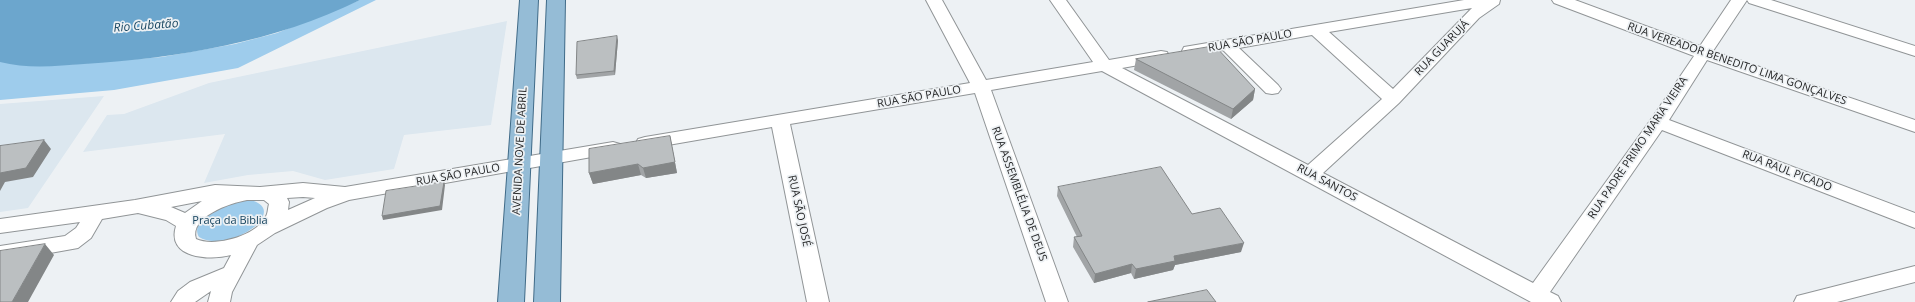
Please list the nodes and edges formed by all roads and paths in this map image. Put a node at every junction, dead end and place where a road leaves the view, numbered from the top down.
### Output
1 (529, 0) edge
2 (556, 0) edge
3 (934, 0) edge
4 (1058, 0) edge
5 (1493, 0) edge
6 (1560, 0) edge
7 (1739, 0) edge
8 (1755, 0) edge
9 (1316, 30) junction
10 (1227, 45) junction
11 (1915, 51) edge
12 (1702, 52) junction
13 (1104, 65) junction
14 (981, 86) junction
15 (1272, 89) dead end
16 (1393, 100) junction
17 (780, 120) junction
18 (1658, 122) junction
19 (1915, 126) edge
20 (551, 159) junction
21 (519, 164) junction
22 (1310, 174) junction
23 (254, 193) junction
24 (346, 194) junction
25 (135, 207) junction
26 (95, 213) junction
27 (1915, 221) edge
28 (188, 223) junction
29 (0, 226) edge
30 (268, 228) junction
31 (249, 241) junction
32 (213, 250) junction
33 (0, 254) edge
34 (1915, 274) edge
35 (221, 287) edge
36 (1543, 299) edge
37 (182, 302) edge
38 (510, 302) edge
39 (547, 302) edge
40 (818, 302) edge
41 (1058, 302) edge
42 (1805, 302) edge

1 - 21 main road, AVENIDA NOVE DE ABRIL
2 - 20 main road
3 - 14 street, RUA ASSEMBLÉLIA DE DEUS
4 - 13 street
5 - 9 street, RUA SÃO PAULO
5 - 16 street, RUA GUARUJÁ
6 - 12 street, RUA VEREADOR BENEDITO LIMA GONÇALVES
7 - 12 street, RUA PADRE PRIMO MARIA VIEIRA
8 - 11 street
9 - 10 street, RUA SÃO PAULO
9 - 16 street
10 - 13 street, RUA SÃO PAULO
10 - 15 street
12 - 18 street, RUA PADRE PRIMO MARIA VIEIRA
12 - 19 street, RUA VEREADOR BENEDITO LIMA GONÇALVES
13 - 14 street, RUA SÃO PAULO
13 - 22 street, RUA SANTOS
14 - 17 street, RUA SÃO PAULO
14 - 41 street, RUA ASSEMBLÉLIA DE DEUS
16 - 22 street, RUA GUARUJÁ
17 - 20 street, RUA SÃO PAULO
17 - 40 street, RUA SÃO JOSÉ
18 - 27 street, RUA RAUL PICADO
18 - 36 street, RUA PADRE PRIMO MARIA VIEIRA
20 - 21 street, RUA SÃO PAULO
20 - 39 main road
21 - 24 street, RUA SÃO PAULO
21 - 38 main road, AVENIDA NOVE DE ABRIL
22 - 36 street, RUA SANTOS
23 - 24 street, RUA SÃO PAULO
23 - 25 street
23 - 28 street
23 - 30 street
24 - 30 street, RUA SÃO PAULO
25 - 26 street
25 - 28 street
26 - 29 street
26 - 33 street
28 - 32 street
30 - 31 street, RUA SÃO PAULO
31 - 32 street
31 - 35 street
32 - 35 street
34 - 42 street
35 - 37 street

